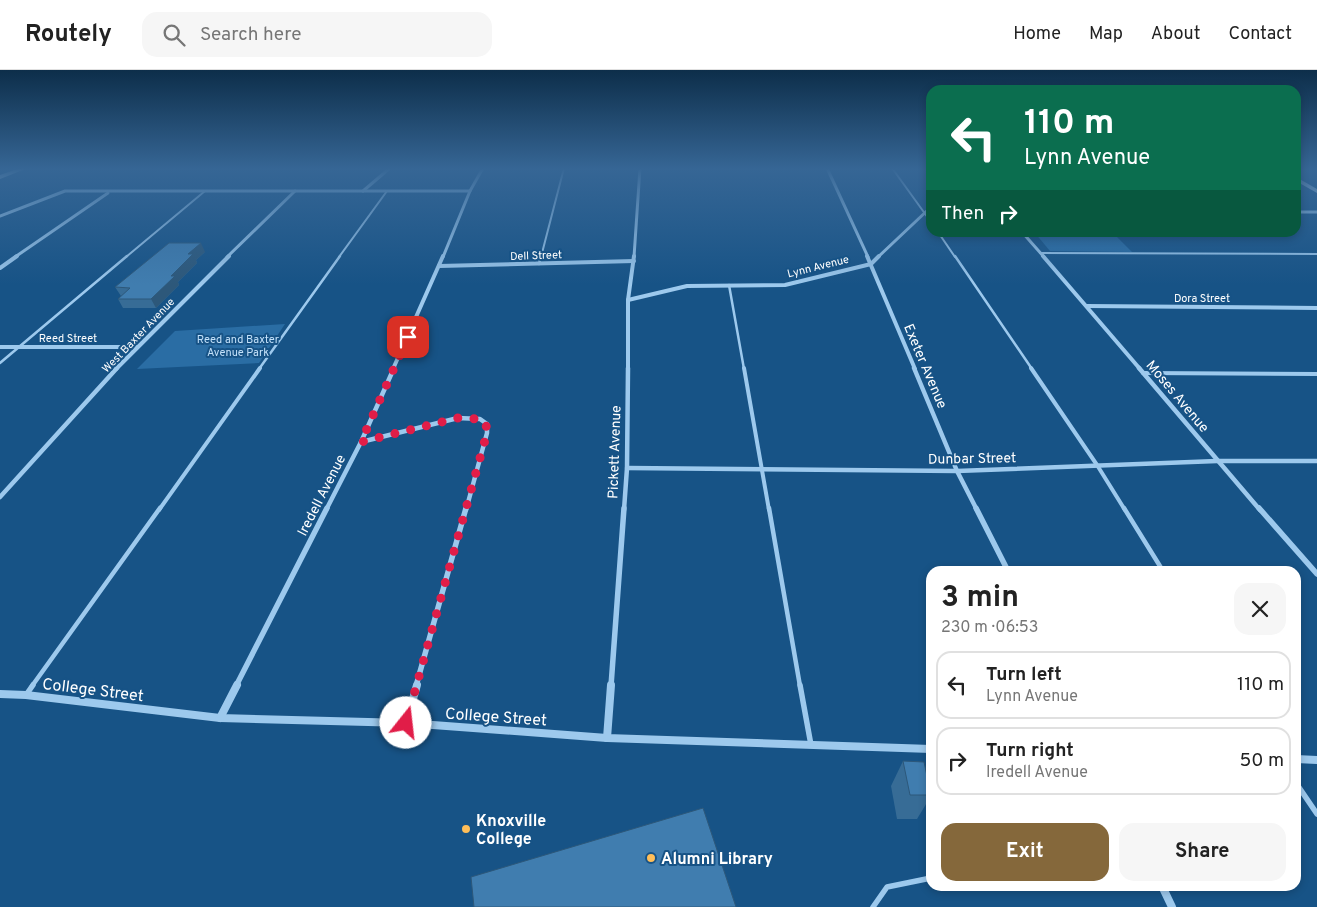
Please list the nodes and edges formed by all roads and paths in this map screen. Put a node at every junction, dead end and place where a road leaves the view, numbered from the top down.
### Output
1 (23, 207) edge
2 (88, 207) edge
3 (187, 207) edge
4 (280, 207) edge
5 (375, 207) edge
6 (463, 207) edge
7 (554, 207) edge
8 (637, 207) edge
9 (845, 207) edge
10 (921, 207) edge
11 (1301, 212) edge
12 (1317, 212) edge
13 (925, 213) joint
14 (0, 216) edge
15 (941, 237) edge
16 (1026, 237) edge
17 (1040, 253) junction
18 (1317, 254) edge
19 (634, 261) junction
20 (539, 264) junction
21 (871, 264) junction
22 (439, 266) junction
23 (0, 268) edge
24 (729, 285) junction
25 (628, 300) junction
26 (1087, 306) junction
27 (1317, 308) edge
28 (0, 347) edge
29 (19, 347) junction
30 (136, 347) junction
31 (0, 363) edge
32 (1143, 372) junction
33 (1317, 374) edge
34 (361, 442) junction
35 (1217, 461) junction
36 (1317, 462) edge
37 (1098, 465) junction
38 (626, 468) junction
39 (762, 470) junction
40 (957, 471) junction
41 (0, 497) edge
42 (1005, 566) edge
43 (1160, 566) edge
44 (1317, 574) edge
45 (0, 694) edge
46 (26, 695) junction
47 (220, 718) junction
48 (406, 723) junction
49 (607, 738) junction
50 (811, 745) junction
51 (926, 749) edge
52 (1301, 759) edge
53 (1317, 760) edge
54 (1301, 790) edge
55 (1317, 814) edge
56 (926, 879) edge
57 (1164, 891) edge
58 (873, 907) edge
59 (1172, 907) edge

1 - 14 street
2 - 23 street
3 - 29 lane
4 - 30 street, West Baxter Avenue
5 - 46 lane
6 - 22 street, Iredell Avenue
7 - 20 lane
8 - 19 street, Pickett Avenue
9 - 21 street, Exeter Avenue
10 - 13 lane
11 - 12 street
13 - 21 street, Lynn Avenue
15 - 37 lane
16 - 17 street, Moses Avenue
17 - 18 lane
17 - 26 street, Moses Avenue
19 - 20 street, Dell Street
19 - 25 street, Pickett Avenue
20 - 22 street, Dell Street
21 - 24 street, Lynn Avenue
21 - 40 street, Exeter Avenue
22 - 34 street, Iredell Avenue
24 - 25 street, Lynn Avenue
24 - 39 lane
25 - 38 street, Pickett Avenue
26 - 27 street, Dora Street
26 - 32 street, Moses Avenue
28 - 29 street, Reed Street
29 - 30 street, Reed Street
29 - 31 lane
30 - 41 street, West Baxter Avenue
32 - 33 lane
32 - 35 street, Moses Avenue
34 - 47 street, Iredell Avenue
34 - 48 street
35 - 36 street, Dunbar Street
35 - 37 street, Dunbar Street
35 - 44 street, Moses Avenue
37 - 40 street, Dunbar Street
37 - 43 lane
38 - 39 street, Dunbar Street
38 - 49 street, Pickett Avenue
39 - 40 street, Dunbar Street
39 - 50 lane
40 - 42 street, Exeter Avenue
45 - 46 street, College Street
46 - 47 street, College Street
47 - 48 street, College Street
48 - 49 street, College Street
49 - 50 street, College Street
50 - 51 street, College Street
52 - 53 street
54 - 55 lane
56 - 58 lane
57 - 59 street

